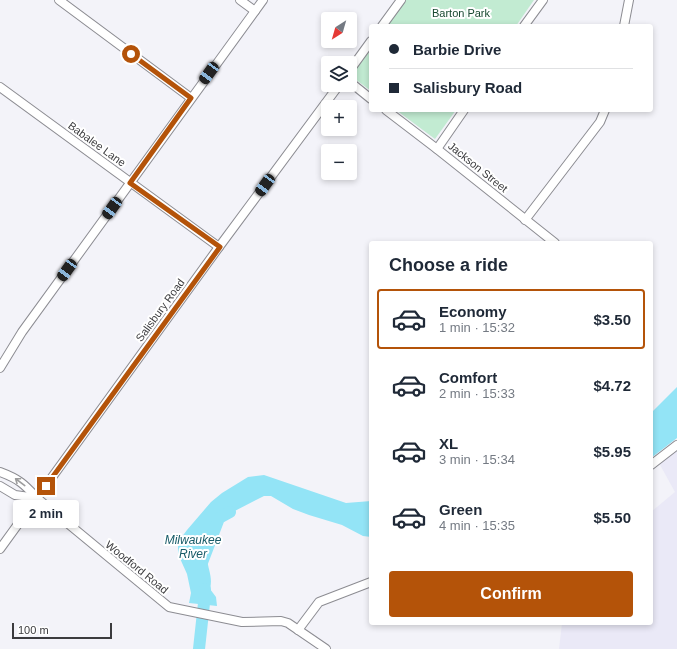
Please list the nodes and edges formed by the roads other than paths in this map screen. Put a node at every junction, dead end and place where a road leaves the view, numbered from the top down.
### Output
1 (59, 0) edge
2 (240, 0) edge
3 (263, 0) edge
4 (401, 0) edge
5 (543, 0) edge
6 (629, 0) edge
7 (255, 11) junction
8 (383, 24) edge
9 (525, 24) edge
10 (624, 24) edge
11 (369, 44) edge
12 (357, 60) edge
13 (0, 87) edge
14 (357, 88) edge
15 (334, 92) edge
16 (369, 97) edge
17 (191, 98) junction
18 (389, 112) edge
19 (463, 112) edge
20 (604, 112) edge
21 (436, 149) junction
22 (130, 183) junction
23 (525, 220) junction
24 (552, 241) edge
25 (220, 247) junction
26 (0, 368) edge
27 (677, 445) edge
28 (653, 463) edge
29 (0, 472) edge
30 (0, 486) edge
31 (37, 498) junction
32 (0, 549) edge
33 (369, 583) edge
34 (298, 630) junction
35 (326, 649) edge

1 - 17 street
2 - 7 street
3 - 7 street
4 - 8 street
5 - 9 street
6 - 10 street
7 - 17 street
11 - 12 street
13 - 22 street, Babalee Lane
14 - 16 street
15 - 25 street, Salisbury Road
17 - 22 street
18 - 21 street, Jackson Street
19 - 21 street
20 - 23 street
21 - 23 street, Jackson Street
22 - 25 street, Babalee Lane
22 - 26 street
23 - 24 street, Jackson Street
25 - 31 street, Salisbury Road
27 - 28 street
31 -> 29 street, Woodford Road
30 - 31 street
31 - 32 street, Salisbury Road
31 - 34 street, Woodford Road
33 - 34 street
34 - 35 street, Woodford Road

